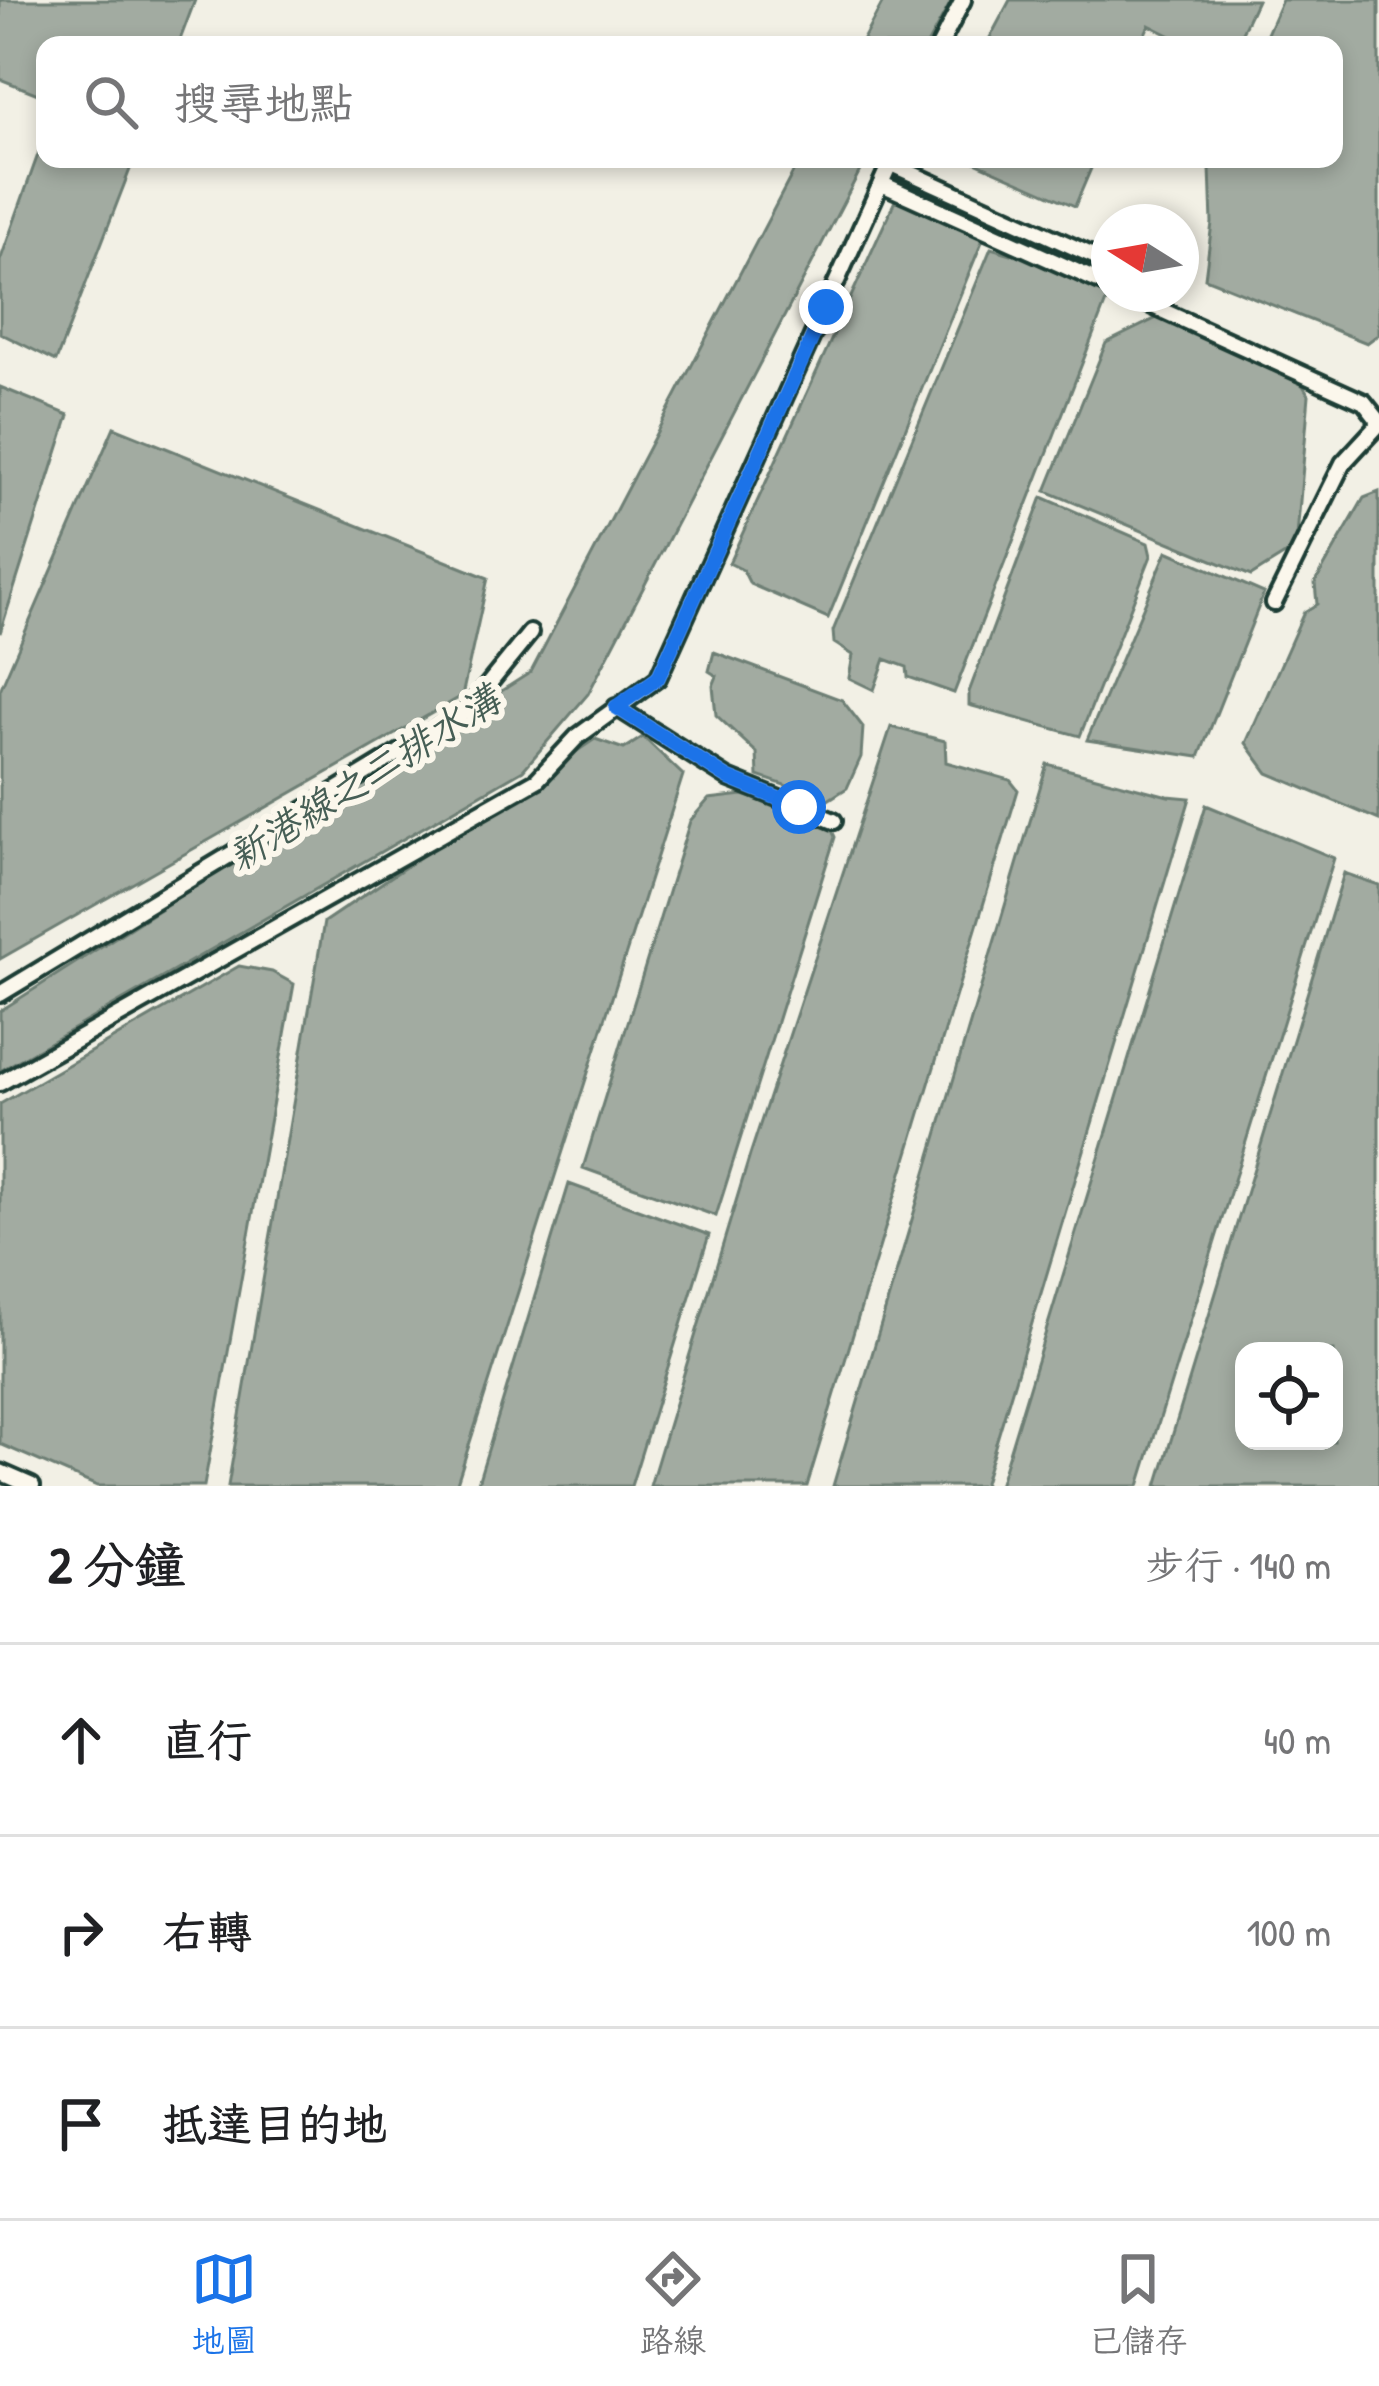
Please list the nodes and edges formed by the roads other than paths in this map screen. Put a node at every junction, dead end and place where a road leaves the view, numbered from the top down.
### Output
1 (963, 0) edge
2 (945, 36) edge
3 (889, 168) edge
4 (906, 168) edge
5 (883, 184) junction
6 (1091, 254) edge
7 (1091, 278) edge
8 (1166, 312) edge
9 (1379, 423) edge
10 (1274, 603) dead end
11 (530, 633) dead end
12 (616, 707) junction
13 (834, 821) dead end
14 (0, 994) edge
15 (0, 1084) edge
16 (0, 1472) edge
17 (32, 1486) edge

1 - 2 lane
3 - 5 lane
4 - 6 lane
5 - 7 lane
5 - 12 lane
8 - 9 lane
9 - 10 lane
11 - 14 lane
12 - 13 lane
12 - 15 lane
16 - 17 lane

